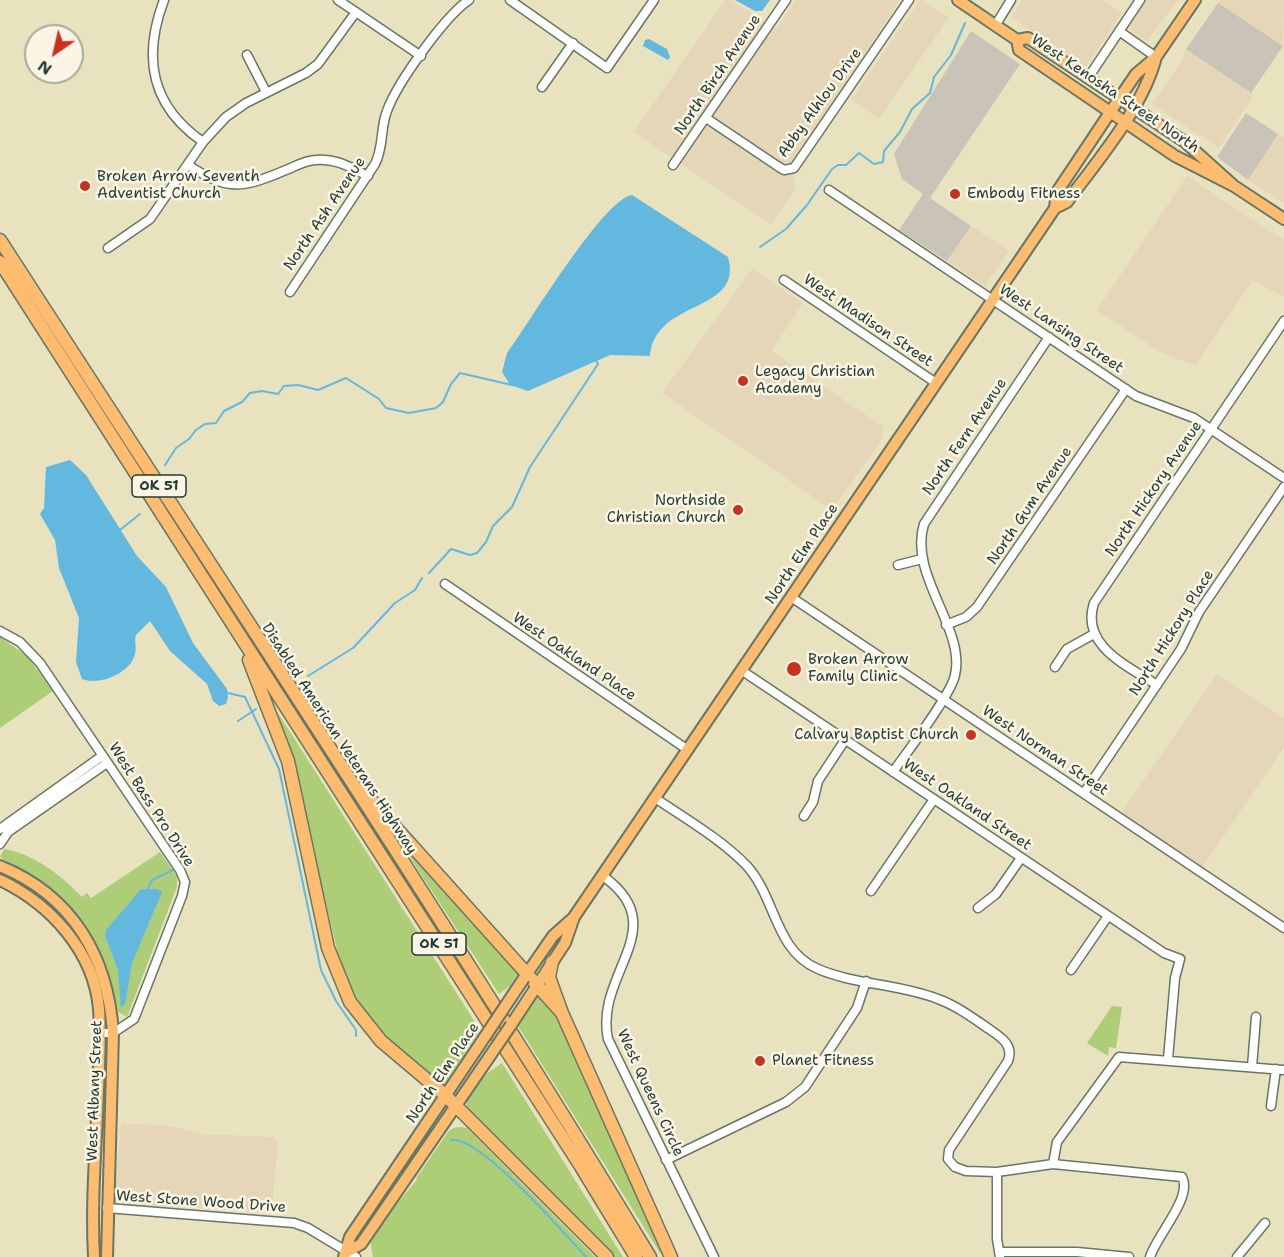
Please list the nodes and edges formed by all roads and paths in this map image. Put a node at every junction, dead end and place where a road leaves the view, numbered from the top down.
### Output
1 (164, 0) edge
2 (338, 0) edge
3 (469, 0) edge
4 (510, 0) edge
5 (654, 0) edge
6 (786, 0) edge
7 (909, 0) edge
8 (958, 0) edge
9 (1011, 0) edge
10 (1140, 0) edge
11 (1195, 0) edge
12 (356, 12) junction
13 (995, 26) junction
14 (1119, 32) junction
15 (1017, 40) junction
16 (573, 43) junction
17 (247, 55) dead end
18 (421, 56) junction
19 (1156, 57) junction
20 (1088, 78) junction
21 (542, 87) dead end
22 (266, 92) junction
23 (1119, 99) junction
24 (1132, 108) junction
25 (1110, 112) junction
26 (705, 118) junction
27 (1123, 121) junction
28 (203, 142) junction
29 (188, 165) junction
30 (673, 165) dead end
31 (368, 176) junction
32 (1234, 186) junction
33 (829, 189) dead end
34 (1055, 208) junction
35 (1284, 219) edge
36 (0, 240) edge
37 (108, 248) dead end
38 (0, 262) edge
39 (784, 280) dead end
40 (290, 292) dead end
41 (993, 299) junction
42 (1284, 321) edge
43 (1049, 337) junction
44 (936, 383) junction
45 (1126, 388) junction
46 (1211, 429) junction
47 (1284, 478) edge
48 (1284, 487) edge
49 (922, 559) junction
50 (898, 565) dead end
51 (445, 584) dead end
52 (791, 597) junction
53 (946, 625) junction
54 (0, 631) edge
55 (239, 633) junction
56 (1094, 634) junction
57 (1055, 667) dead end
58 (741, 670) junction
59 (1157, 685) junction
60 (943, 699) junction
61 (844, 740) junction
62 (688, 750) junction
63 (104, 759) junction
64 (339, 766) junction
65 (893, 772) junction
66 (1084, 793) junction
67 (655, 798) junction
68 (933, 799) junction
69 (804, 816) dead end
70 (0, 829) edge
71 (0, 844) edge
72 (1021, 858) junction
73 (0, 866) edge
74 (603, 876) junction
75 (0, 880) edge
76 (871, 891) dead end
77 (978, 908) dead end
78 (1108, 916) junction
79 (574, 917) junction
80 (1284, 928) edge
81 (552, 962) junction
82 (1071, 970) dead end
83 (526, 976) junction
84 (866, 981) junction
85 (536, 987) junction
86 (562, 1013) junction
87 (1256, 1017) dead end
88 (100, 1033) junction
89 (113, 1034) junction
90 (1168, 1059) junction
91 (1252, 1066) junction
92 (1280, 1069) edge
93 (445, 1095) junction
94 (456, 1105) junction
95 (1271, 1106) dead end
96 (666, 1160) junction
97 (1053, 1164) junction
98 (997, 1172) junction
99 (94, 1208) junction
100 (107, 1208) junction
101 (1265, 1223) dead end
102 (349, 1255) edge
103 (1000, 1255) edge
104 (94, 1257) edge
105 (107, 1257) edge
106 (607, 1257) edge
107 (636, 1257) edge
108 (650, 1257) edge
109 (671, 1257) edge
110 (714, 1257) edge
111 (1129, 1257) edge
112 (1150, 1257) edge
113 (1237, 1257) edge

1 - 28 street
2 - 12 street
3 - 18 street, North Ash Avenue
4 - 16 street
5 - 16 street
6 - 26 street, North Birch Avenue
7 - 26 street, Abby Alhlou Drive
8 - 13 main road, West Kenosha Street North
9 - 13 street
10 - 14 street
11 - 19 main road, North Elm Place
12 - 18 street
12 - 22 street
13 - 15 main road, West Kenosha Street North
14 - 19 street
14 - 20 street
15 - 20 main road, West Kenosha Street North
15 - 25 main road, West Kenosha Street North
16 - 21 street
17 - 22 street
18 - 31 street, North Ash Avenue
19 - 23 main road, North Elm Place
19 - 24 main road, North Elm Place
20 - 23 main road, West Kenosha Street North
22 - 28 street
23 - 24 main road, West Kenosha Street North
23 - 25 main road, North Elm Place
24 - 27 main road, North Elm Place
24 - 32 main road, West Kenosha Street North
25 - 27 main road, West Kenosha Street North
25 - 34 main road, North Elm Place
26 - 30 street, North Birch Avenue
27 - 32 main road, West Kenosha Street North
27 - 34 main road, North Elm Place
28 - 29 street
29 - 31 street
29 - 37 street
31 - 40 street, North Ash Avenue
32 - 35 main road, West Kenosha Street North
33 - 41 street, West Lansing Street
34 - 41 main road, North Elm Place
36 - 64 highway, Disabled American Veterans Highway / OK 51
38 - 55 highway, Disabled American Veterans Highway / OK 51
39 - 44 street, West Madison Street
41 - 43 street, West Lansing Street
41 - 44 main road, North Elm Place
42 - 46 street, North Hickory Avenue
43 - 45 street, West Lansing Street
43 - 49 street, North Fern Avenue
44 - 52 main road, North Elm Place
45 - 46 street, West Lansing Street
45 - 53 street, North Gum Avenue
46 - 47 street, West Lansing Street
46 - 56 street, North Hickory Avenue
48 - 59 street, North Hickory Place
49 - 50 street
49 - 53 street, North Fern Avenue
51 - 62 street, West Oakland Place
52 - 58 main road, North Elm Place
52 - 60 street, West Norman Street
53 - 60 street, North Fern Avenue
54 - 63 street, West Bass Pro Drive
55 - 93 highway
55 - 107 highway, Disabled American Veterans Highway / OK 51
56 - 57 street
56 - 59 street
58 - 61 street, West Oakland Street
58 - 62 main road, North Elm Place
59 - 66 street, North Hickory Place
60 - 65 street, North Fern Avenue
60 - 66 street, West Norman Street
61 - 65 street, West Oakland Street
61 - 69 street
62 - 67 main road, North Elm Place
63 - 70 street
63 - 71 street
63 - 89 street, West Bass Pro Drive
64 - 83 highway
64 - 108 highway, Disabled American Veterans Highway / OK 51
65 - 68 street, West Oakland Street
66 - 80 street, West Norman Street
67 - 74 main road, North Elm Place
67 - 84 street
68 - 72 street, West Oakland Street
68 - 76 street
72 - 77 street
72 - 78 street, West Oakland Street
73 - 89 main road, West Albany Street
74 - 79 main road, North Elm Place
74 - 96 street, West Queens Circle
75 - 88 main road, West Albany Street
78 - 82 street
78 - 90 street, West Oakland Street
79 - 81 main road, North Elm Place
79 - 83 main road, North Elm Place
81 - 85 main road, North Elm Place
81 - 86 highway
83 - 85 highway
83 - 93 main road, North Elm Place, bridge
84 - 96 street
84 - 98 street
85 - 86 highway
85 - 94 main road, North Elm Place, bridge
86 - 109 highway
87 - 91 street
88 - 89 street
88 - 99 main road, West Albany Street
89 - 100 main road, West Albany Street
90 - 91 street
90 - 97 street
91 - 92 street
92 - 95 street
93 - 94 highway
93 - 102 main road, North Elm Place
94 - 102 main road, North Elm Place
94 - 106 highway
96 - 110 street, West Queens Circle
97 - 98 street
97 - 112 street
98 - 103 street
99 - 100 main road
99 - 104 main road, West Albany Street
100 - 102 street, West Stone Wood Drive
100 - 105 main road, West Albany Street
101 - 113 street
103 - 111 street

